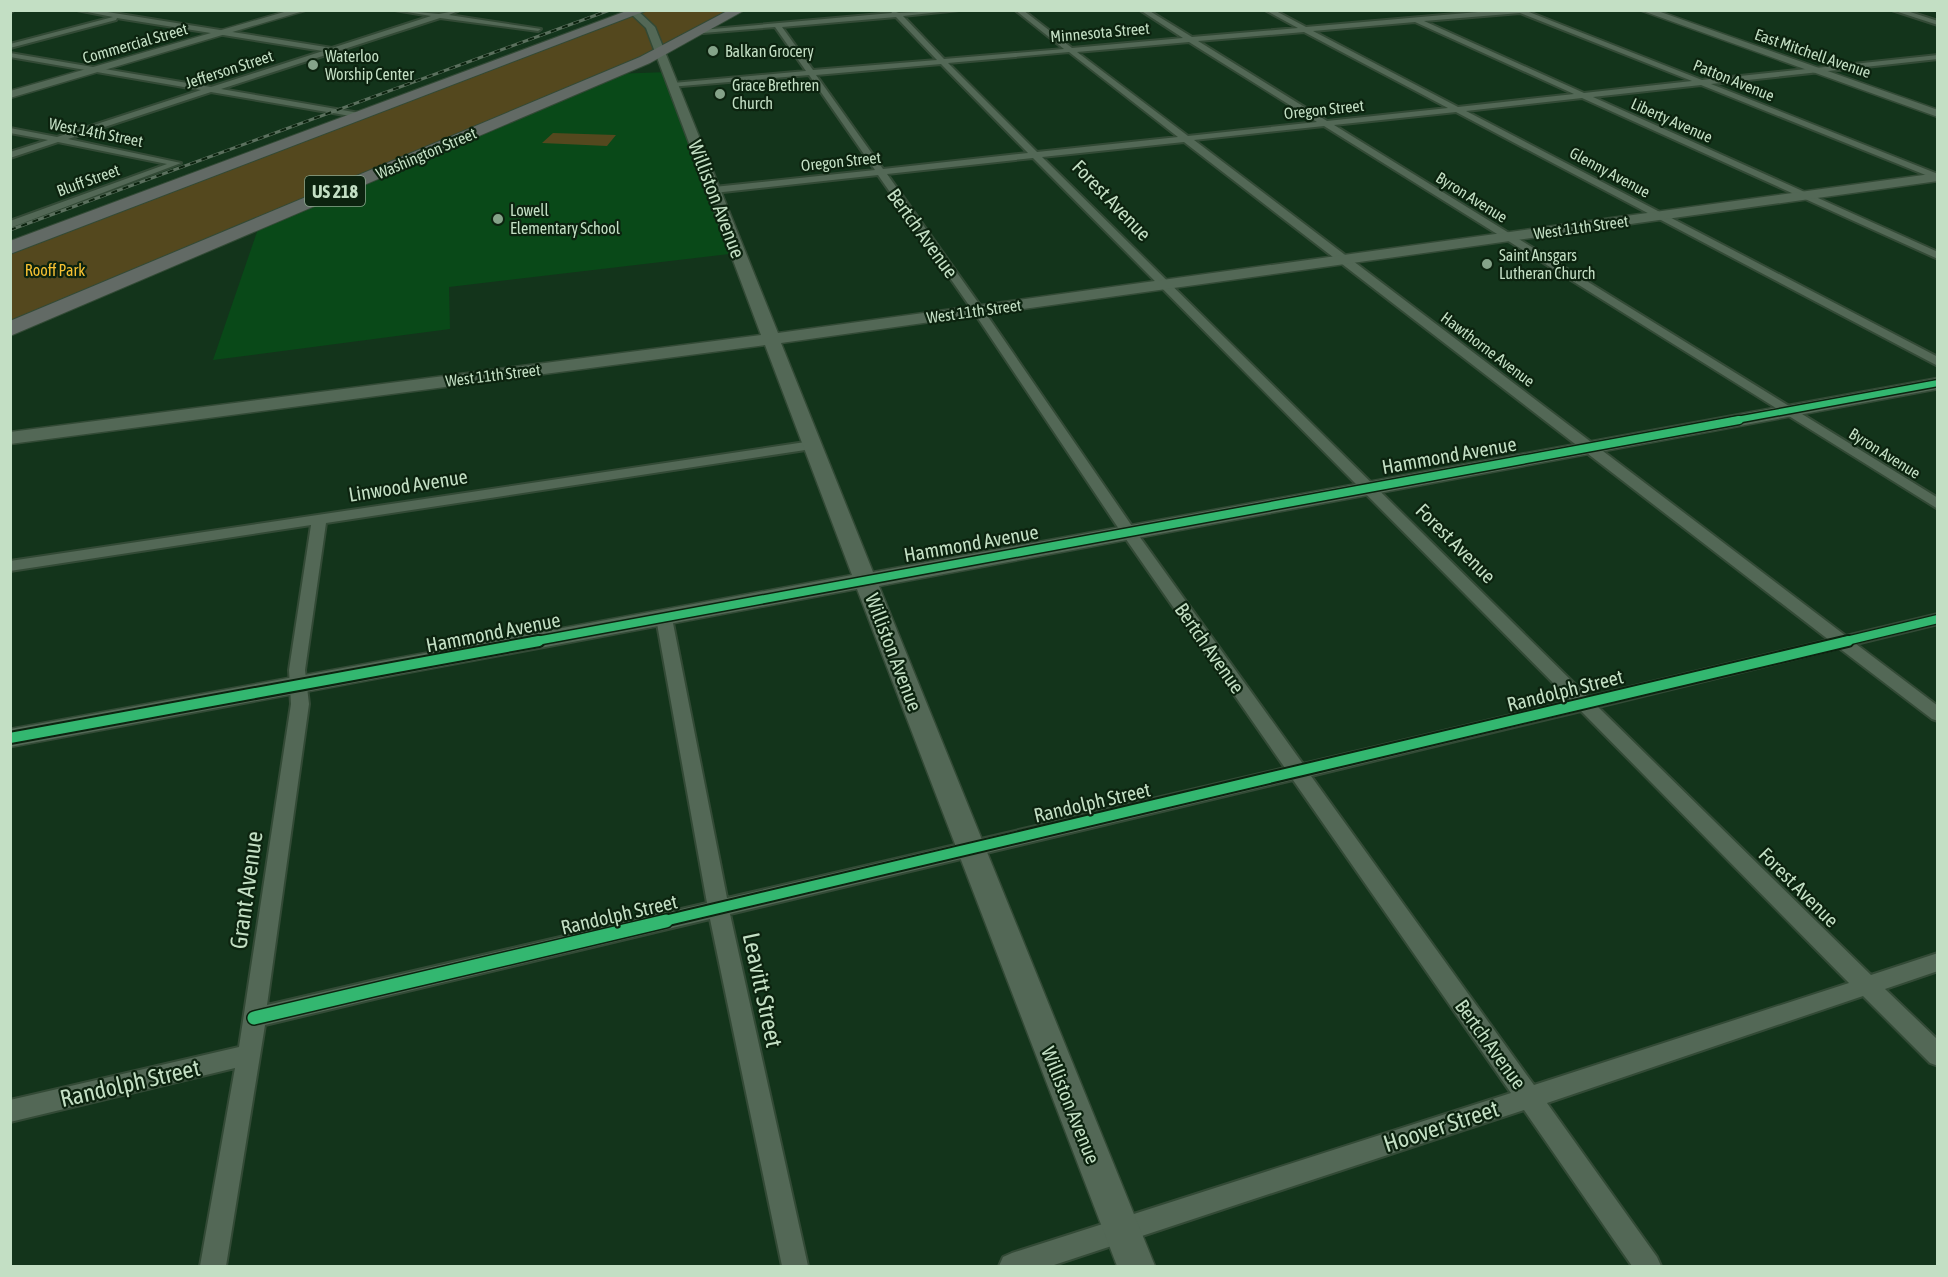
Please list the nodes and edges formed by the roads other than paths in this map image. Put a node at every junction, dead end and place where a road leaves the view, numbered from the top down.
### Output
1 (80, 10) edge
2 (146, 10) edge
3 (303, 10) edge
4 (398, 10) edge
5 (457, 10) edge
6 (739, 10) edge
7 (956, 10) edge
8 (1018, 10) edge
9 (1143, 10) edge
10 (1268, 10) edge
11 (1394, 10) edge
12 (1529, 10) edge
13 (1644, 10) edge
14 (1895, 10) edge
15 (636, 11) edge
16 (1520, 11) edge
17 (896, 13) edge
18 (440, 16) junction
19 (122, 17) junction
20 (1414, 20) junction
21 (1938, 23) edge
22 (716, 24) junction
23 (777, 25) junction
24 (739, 27) junction
25 (538, 29) dead end
26 (1304, 29) junction
27 (703, 31) junction
28 (225, 33) junction
29 (1190, 40) junction
30 (10, 46) edge
31 (334, 50) junction
32 (1069, 50) junction
33 (10, 55) edge
34 (1938, 57) edge
35 (943, 61) junction
36 (97, 70) junction
37 (667, 70) junction
38 (1814, 70) junction
39 (810, 73) junction
40 (1701, 83) junction
41 (212, 90) junction
42 (10, 95) edge
43 (1582, 96) junction
44 (1456, 110) junction
45 (1935, 112) edge
46 (363, 116) junction
47 (1325, 124) junction
48 (10, 130) edge
49 (59, 139) junction
50 (1186, 139) junction
51 (10, 155) edge
52 (1037, 155) junction
53 (177, 163) joint
54 (879, 172) junction
55 (1938, 177) edge
56 (714, 190) junction
57 (1805, 196) junction
58 (1659, 215) junction
59 (10, 225) edge
60 (1506, 238) junction
61 (10, 248) edge
62 (1938, 256) edge
63 (1343, 261) junction
64 (1163, 285) junction
65 (978, 310) junction
66 (10, 329) edge
67 (770, 339) junction
68 (1938, 362) edge
69 (1938, 383) edge
70 (1786, 411) junction
71 (10, 438) edge
72 (812, 446) junction
73 (1587, 448) junction
74 (1370, 488) junction
75 (1938, 506) edge
76 (319, 520) junction
77 (1128, 532) junction
78 (10, 566) edge
79 (866, 581) junction
80 (664, 618) junction
81 (1938, 619) edge
82 (1842, 643) junction
83 (299, 687) junction
84 (1583, 704) junction
85 (1938, 716) edge
86 (10, 738) edge
87 (1297, 772) junction
88 (970, 849) junction
89 (719, 908) junction
90 (1938, 962) edge
91 (1867, 986) junction
92 (254, 1018) junction
93 (249, 1055) junction
94 (1938, 1056) edge
95 (1529, 1096) junction
96 (10, 1111) edge
97 (1121, 1231) junction
98 (213, 1266) edge
99 (795, 1266) edge
100 (1012, 1266) edge
101 (1136, 1266) edge
102 (1648, 1266) edge

1 - 19 street
2 - 19 street
3 - 28 main road, Commercial Street
4 - 18 street
5 - 18 street, Jefferson Street
6 - 22 highway, Washington Street / US 218
7 - 17 street
8 - 32 street, Hawthorne Avenue
9 - 29 street, Byron Avenue
10 - 26 street, Glenny Avenue
11 - 20 street, Liberty Avenue
12 - 16 street, Minnesota Street
13 - 38 main road, East Mitchell Avenue
14 - 21 street
15 - 37 main road, Williston Avenue
15 - 46 highway
16 - 20 street, Minnesota Street
16 - 40 street, Patton Avenue
17 - 23 street
17 - 35 street, Forest Avenue
18 - 25 street
18 - 31 street, Jefferson Street
19 - 28 street
19 - 30 street
20 - 26 street, Minnesota Street
20 - 43 street, Liberty Avenue
22 - 24 street
22 - 27 highway, Washington Street / US 218
23 - 24 street
23 - 39 street, Bertch Avenue
24 - 27 street
26 - 29 street, Minnesota Street
26 - 44 street, Glenny Avenue
27 - 37 highway, Washington Street / US 218
28 - 31 street
28 - 36 main road, Commercial Street
29 - 32 street, Minnesota Street
29 - 47 street, Byron Avenue
31 - 41 street, Jefferson Street
32 - 35 street, Minnesota Street
32 - 50 street, Hawthorne Avenue
33 - 36 street
34 - 38 street, Oregon Street
35 - 39 street, Minnesota Street
35 - 52 street, Forest Avenue
36 - 41 street
36 - 42 main road, Commercial Street
37 - 39 street, Minnesota Street
37 - 56 main road, Williston Avenue
37 - 66 highway, Washington Street / US 218
38 - 40 street, Oregon Street
38 - 45 main road, East Mitchell Avenue
39 - 54 street, Bertch Avenue
40 - 43 street, Oregon Street
40 - 55 street, Patton Avenue
41 - 46 street
41 - 49 street, Jefferson Street
43 - 44 street, Oregon Street
43 - 57 street, Liberty Avenue
44 - 47 street, Oregon Street
44 - 58 street, Glenny Avenue
46 - 61 highway
47 - 50 street, Oregon Street
47 - 60 street, Byron Avenue
48 - 49 street, West 14th Street
49 - 51 street, Jefferson Street
49 - 53 street, West 14th Street
50 - 52 street, Oregon Street
50 - 63 street, Hawthorne Avenue
52 - 54 street, Oregon Street
52 - 64 street, Forest Avenue
53 - 59 street, Bluff Street
54 - 56 street, Oregon Street
54 - 65 street, Bertch Avenue
55 - 57 main road, West 11th Street
56 - 67 main road, Williston Avenue
57 - 58 main road, West 11th Street
57 - 62 street, Liberty Avenue
58 - 60 main road, West 11th Street
58 - 68 street, Glenny Avenue
60 - 63 main road, West 11th Street
60 - 70 street, Byron Avenue
63 - 64 main road, West 11th Street
63 - 73 street, Hawthorne Avenue
64 - 65 main road, West 11th Street
64 - 74 street, Forest Avenue
65 - 67 main road, West 11th Street
65 - 77 street, Bertch Avenue
67 - 71 main road, West 11th Street
67 - 72 main road, Williston Avenue
69 - 70 main road, Hammond Avenue
70 - 73 main road, Hammond Avenue
70 - 75 street, Byron Avenue
72 - 76 street, Linwood Avenue
72 - 79 main road, Williston Avenue
73 - 74 main road, Hammond Avenue
73 - 82 street, Hawthorne Avenue
74 - 77 main road, Hammond Avenue
74 - 84 street, Forest Avenue
76 - 78 street, Linwood Avenue
76 - 83 street, Grant Avenue
77 - 79 main road, Hammond Avenue
77 - 87 street, Bertch Avenue
79 - 80 main road, Hammond Avenue
79 - 88 main road, Williston Avenue
80 - 83 main road, Hammond Avenue
80 - 89 street, Leavitt Street
81 - 82 street, Randolph Street
82 - 84 street, Randolph Street
82 - 85 street, Hawthorne Avenue
83 - 86 main road, Hammond Avenue
83 - 92 street, Grant Avenue
84 - 87 street, Randolph Street
84 - 91 street, Forest Avenue
87 - 88 street, Randolph Street
87 - 95 street, Bertch Avenue
88 - 89 street, Randolph Street
88 - 97 main road, Williston Avenue
89 - 92 street, Randolph Street
89 - 99 street, Leavitt Street
90 - 91 street, Hoover Street
91 - 94 street, Forest Avenue
91 - 95 street, Hoover Street
92 - 93 street, Grant Avenue
93 - 96 street, Randolph Street
93 - 98 street, Grant Avenue
95 - 97 street, Hoover Street
95 - 102 street, Bertch Avenue
97 - 100 street, Hoover Street
97 - 101 main road, Williston Avenue

